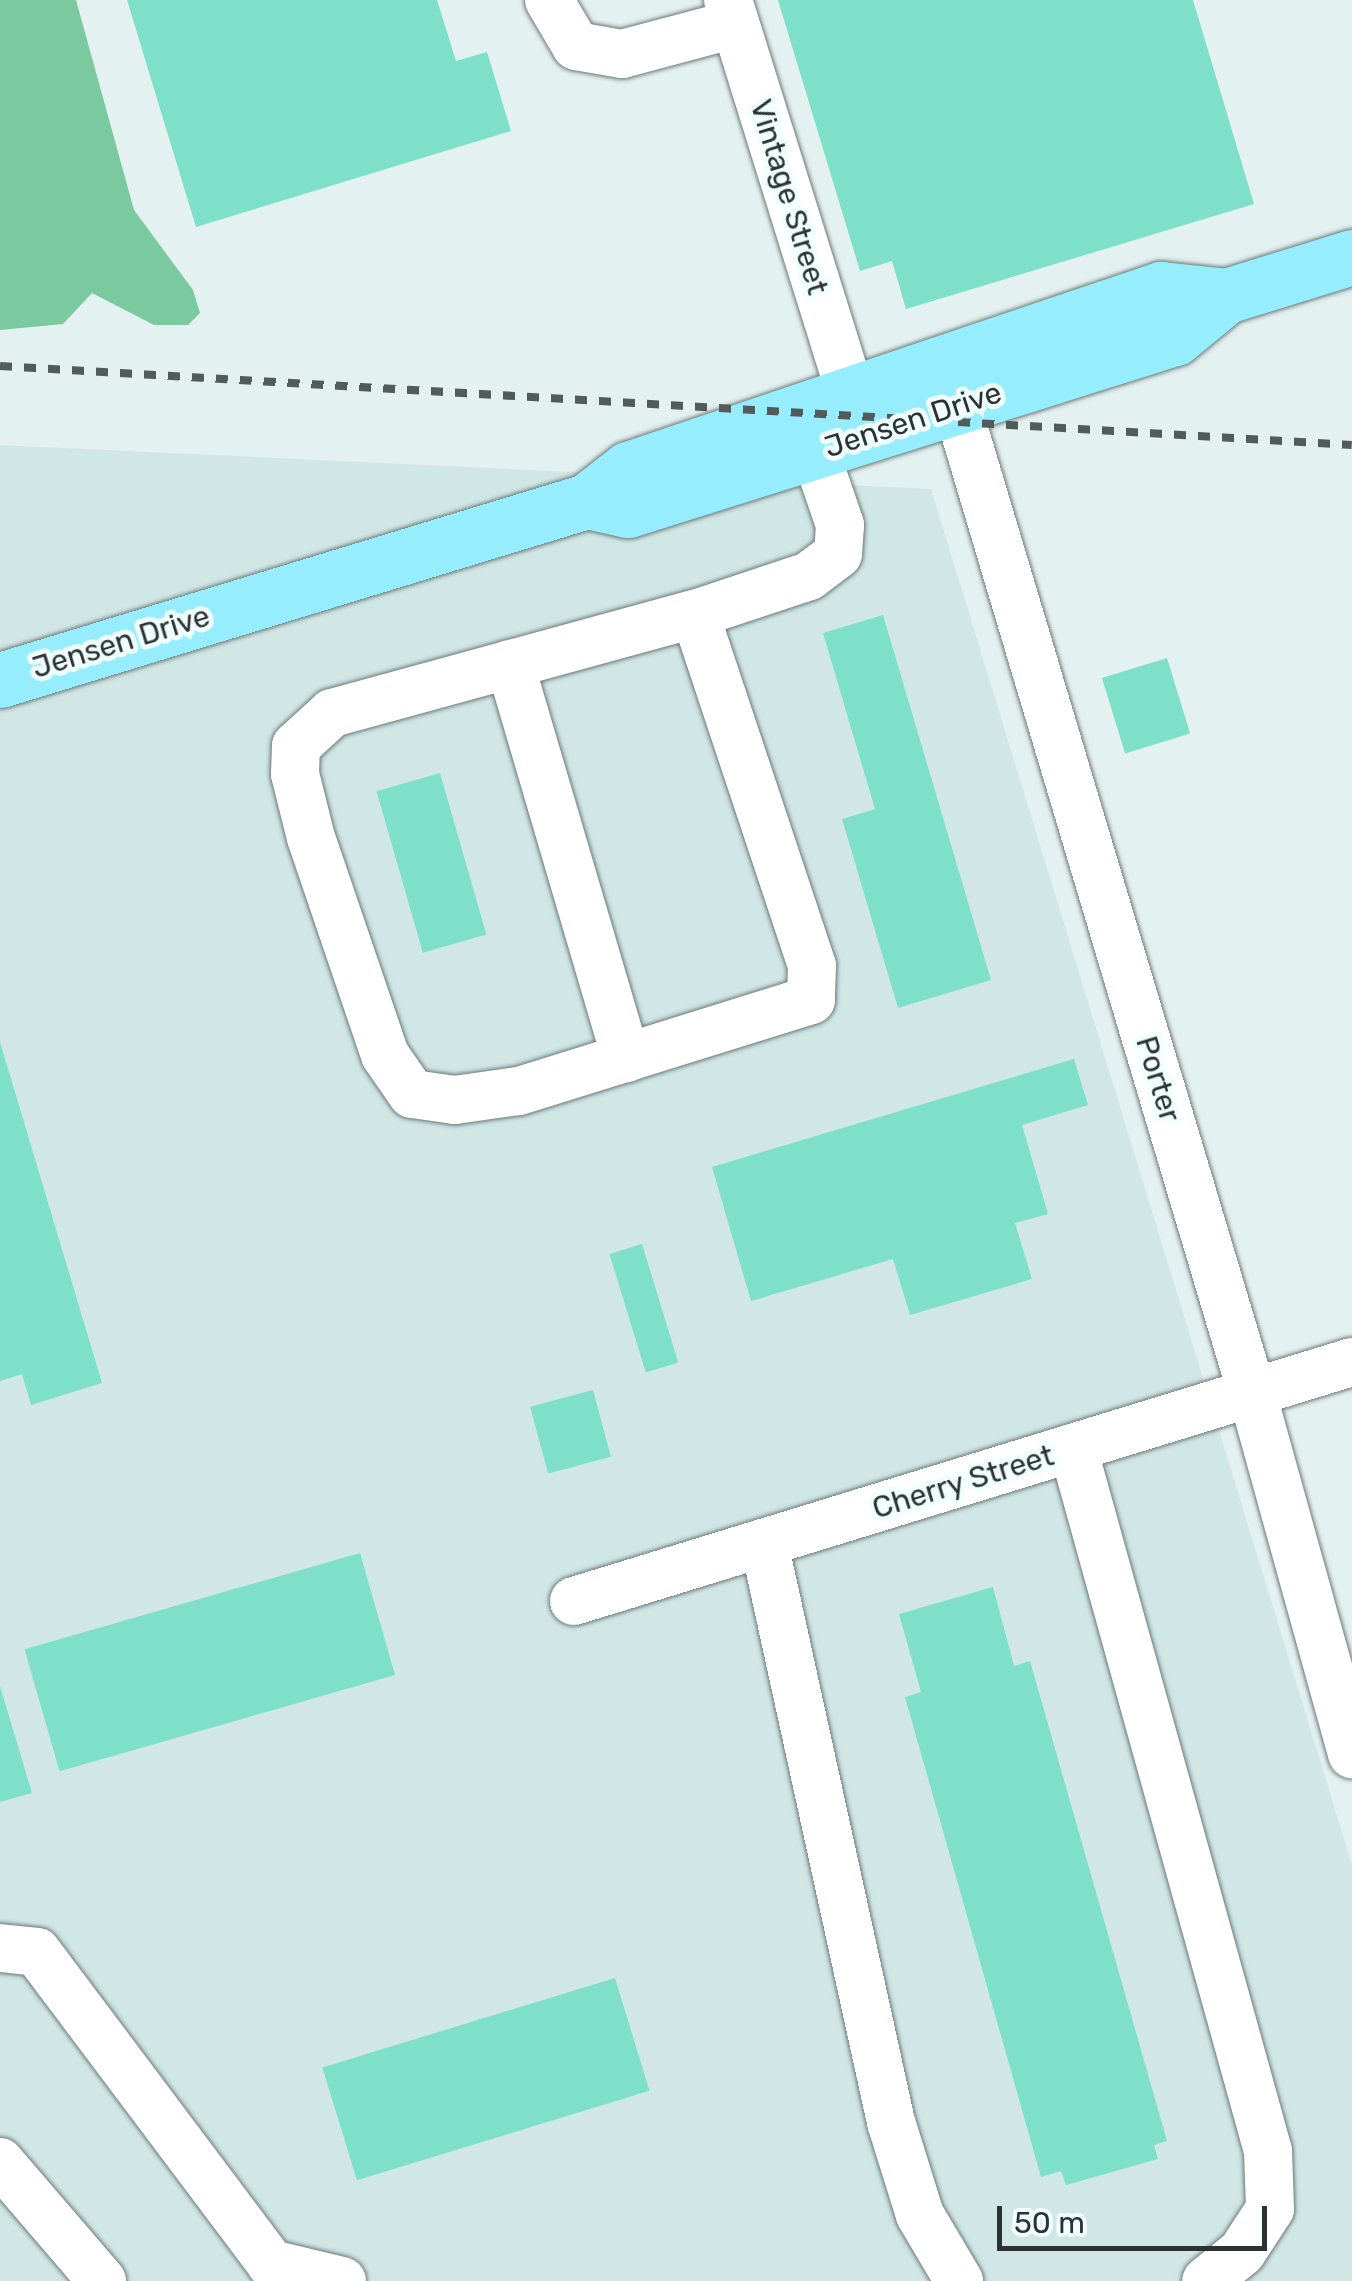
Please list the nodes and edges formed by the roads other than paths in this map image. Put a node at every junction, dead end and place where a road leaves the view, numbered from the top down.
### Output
1 (549, 0) edge
2 (732, 12) edge
3 (1352, 258) edge
4 (1226, 296) junction
5 (851, 394) junction
6 (957, 406) junction
7 (815, 452) junction
8 (587, 500) junction
9 (696, 614) junction
10 (510, 664) junction
11 (0, 680) edge
12 (626, 1058) junction
13 (1352, 1362) edge
14 (1252, 1393) junction
15 (1072, 1448) junction
16 (764, 1543) junction
17 (574, 1601) dead end
18 (1352, 1754) edge
19 (0, 1948) edge
20 (0, 2162) edge
21 (102, 2281) edge
22 (342, 2281) edge
23 (959, 2281) edge
24 (1206, 2281) edge

1 - 2 street
2 - 5 street, Vintage Street
3 - 4 main road, Jensen Drive
4 - 5 main road, Jensen Drive
4 - 6 main road, Jensen Drive
5 - 8 main road, Jensen Drive
6 - 7 main road, Jensen Drive
6 - 14 street, Porter
7 - 8 main road, Jensen Drive
7 - 9 street
8 - 11 main road, Jensen Drive
9 - 10 street
9 - 12 street
10 - 12 street
10 - 12 street
13 - 14 street, Cherry Street
14 - 15 street, Cherry Street
14 - 18 street, Porter
15 - 16 street, Cherry Street
15 - 24 street
16 - 17 street, Cherry Street
16 - 23 street
19 - 22 street
20 - 21 street

